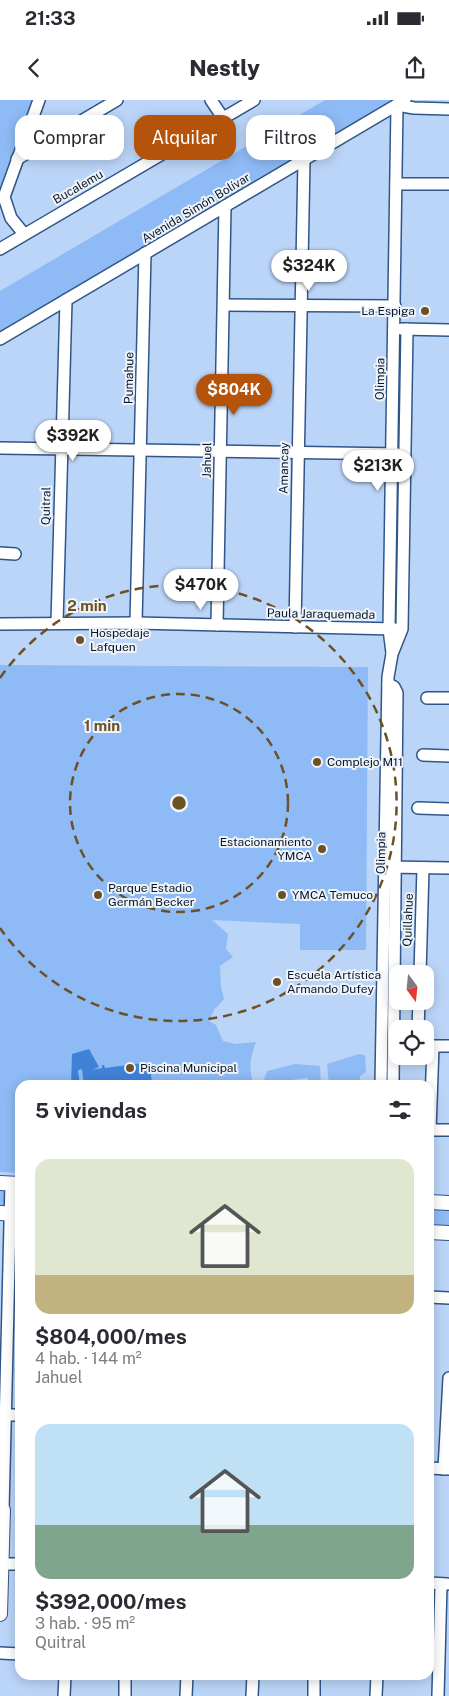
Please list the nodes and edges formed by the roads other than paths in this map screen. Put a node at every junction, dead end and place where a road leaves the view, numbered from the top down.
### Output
1 (39, 100) edge
2 (117, 100) edge
3 (211, 100) edge
4 (254, 100) edge
5 (401, 102) edge
6 (449, 109) edge
7 (33, 115) edge
8 (92, 115) edge
9 (220, 115) edge
10 (227, 115) edge
11 (335, 141) edge
12 (17, 160) edge
13 (150, 160) edge
14 (304, 160) joint
15 (396, 184) junction
16 (449, 184) edge
17 (225, 206) junction
18 (24, 234) junction
19 (0, 249) edge
20 (145, 253) junction
21 (66, 300) junction
22 (224, 305) junction
23 (300, 305) junction
24 (395, 306) junction
25 (400, 329) junction
26 (449, 330) edge
27 (0, 339) edge
28 (0, 448) edge
29 (60, 449) junction
30 (142, 450) junction
31 (220, 451) junction
32 (298, 453) junction
33 (392, 454) junction
34 (405, 454) junction
35 (0, 553) edge
36 (15, 554) dead end
37 (57, 623) junction
38 (136, 623) junction
39 (0, 624) edge
40 (217, 625) junction
41 (295, 627) junction
42 (389, 629) junction
43 (402, 629) junction
44 (392, 654) junction
45 (427, 698) dead end
46 (449, 698) edge
47 (423, 756) dead end
48 (449, 756) edge
49 (418, 808) dead end
50 (449, 809) edge
51 (390, 867) junction
52 (423, 868) junction
53 (449, 868) edge
54 (420, 965) edge
55 (391, 1020) edge
56 (434, 1046) edge
57 (449, 1046) edge
58 (389, 1053) edge
59 (392, 1065) edge
60 (429, 1065) edge
61 (382, 1080) edge
62 (393, 1080) edge
63 (429, 1080) edge
64 (434, 1130) edge
65 (449, 1130) edge
66 (10, 1183) edge
67 (434, 1202) edge
68 (449, 1203) edge
69 (11, 1213) edge
70 (434, 1232) edge
71 (449, 1233) edge
72 (10, 1256) edge
73 (434, 1297) edge
74 (449, 1298) edge
75 (449, 1378) edge
76 (5, 1415) junction
77 (15, 1415) edge
78 (434, 1468) edge
79 (447, 1469) edge
80 (1, 1510) edge
81 (2, 1564) junction
82 (15, 1564) edge
83 (445, 1584) edge
84 (0, 1614) edge
85 (0, 1653) edge
86 (15, 1654) edge
87 (434, 1675) edge
88 (65, 1680) edge
89 (125, 1680) edge
90 (187, 1680) edge
91 (253, 1680) edge
92 (314, 1680) edge
93 (376, 1680) edge
94 (64, 1696) edge
95 (125, 1696) edge
96 (186, 1696) edge
97 (252, 1696) edge
98 (314, 1696) edge
99 (376, 1696) edge
100 (438, 1696) edge

1 - 7 street
2 - 8 street
3 - 9 street
4 - 10 street, Bucalemu
5 - 6 street
5 - 11 street, Avenida Simón Bolívar
5 - 15 street, Olimpia
12 - 18 street
13 - 18 street, Bucalemu
14 - 17 street, Avenida Simón Bolívar
14 - 23 street, Amancay
15 - 16 street
15 - 24 street, Olimpia
17 - 20 street, Avenida Simón Bolívar
17 - 22 street, Jahuel
18 - 19 street, Bucalemu
20 - 21 street, Avenida Simón Bolívar
20 - 30 street, Pumahue
21 - 27 street, Avenida Simón Bolívar
21 - 29 street, Quitral
22 - 23 street
22 - 31 street, Jahuel
23 - 24 street
23 - 32 street, Amancay
24 - 25 street, Olimpia
25 - 26 street
25 - 33 street, Olimpia
25 - 34 street, Olimpia
28 - 29 street
29 - 30 street
29 - 37 street, Quitral
30 - 31 street
30 - 38 street, Pumahue
31 - 32 street
31 - 40 street, Jahuel
32 - 33 street
32 - 41 street, Amancay
33 - 34 street
33 - 42 street, Olimpia
34 - 43 street, Olimpia
35 - 36 street
37 - 38 street, Paula Jaraquemada
37 - 39 street, Paula Jaraquemada
38 - 40 street, Paula Jaraquemada
40 - 41 street, Paula Jaraquemada
41 - 42 street, Paula Jaraquemada
42 - 43 street, Paula Jaraquemada
42 - 44 street, Olimpia
43 - 44 street, Olimpia
44 - 51 street, Olimpia
45 - 46 street
47 - 48 street
49 - 50 street
51 - 52 street
51 - 55 street, Olimpia
52 - 53 street
52 - 54 street, Quillahue
56 - 57 street
58 - 61 street, Olimpia
59 - 62 street, Olimpia
60 - 63 street
64 - 65 street
66 - 69 street
67 - 68 main road
69 - 72 street
70 - 71 main road
72 - 76 street
73 - 74 street
75 - 79 street
76 - 77 street
76 - 80 street
78 - 79 street
80 - 81 main road
81 - 82 street
81 - 84 main road
83 - 87 street
85 - 86 street
87 - 100 street
88 - 94 street
89 - 95 street
90 - 96 street
91 - 97 street
92 - 98 street
93 - 99 street

